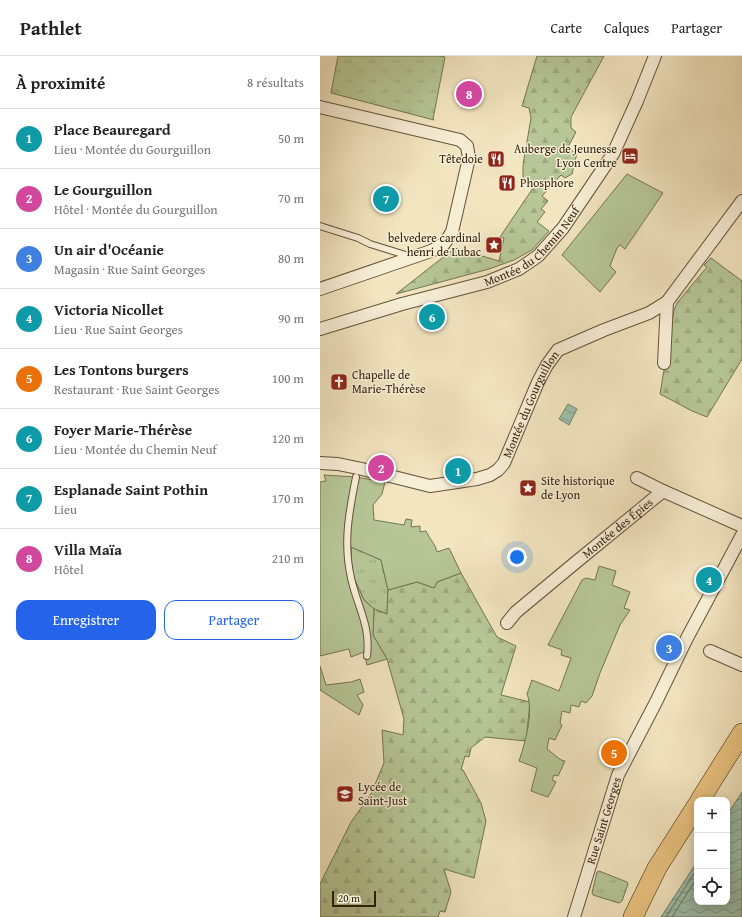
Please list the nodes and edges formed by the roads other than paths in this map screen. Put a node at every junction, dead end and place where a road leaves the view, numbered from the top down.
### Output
1 (655, 56) edge
2 (320, 107) edge
3 (742, 201) edge
4 (320, 226) edge
5 (413, 258) junction
6 (320, 289) edge
7 (667, 302) junction
8 (320, 329) edge
9 (664, 363) dead end
10 (320, 463) edge
11 (356, 477) dead end
12 (637, 478) dead end
13 (663, 491) junction
14 (742, 526) edge
15 (742, 535) edge
16 (507, 623) dead end
17 (710, 651) dead end
18 (367, 656) dead end
19 (742, 665) edge
20 (742, 733) edge
21 (702, 797) edge
22 (694, 810) edge
23 (574, 917) edge
24 (633, 917) edge

1 - 8 street, Montée du Chemin Neuf
2 - 5 street
3 - 7 street, Montée du Gourguillon
4 - 5 lane
5 - 6 street
7 - 9 street
7 - 10 street, Montée du Gourguillon
11 - 18 lane
12 - 13 street
13 - 14 street, Montée des Épies
13 - 16 street, Montée des Épies
15 - 23 street, Rue Saint Georges
17 - 19 street
20 - 21 main road
22 - 24 main road

